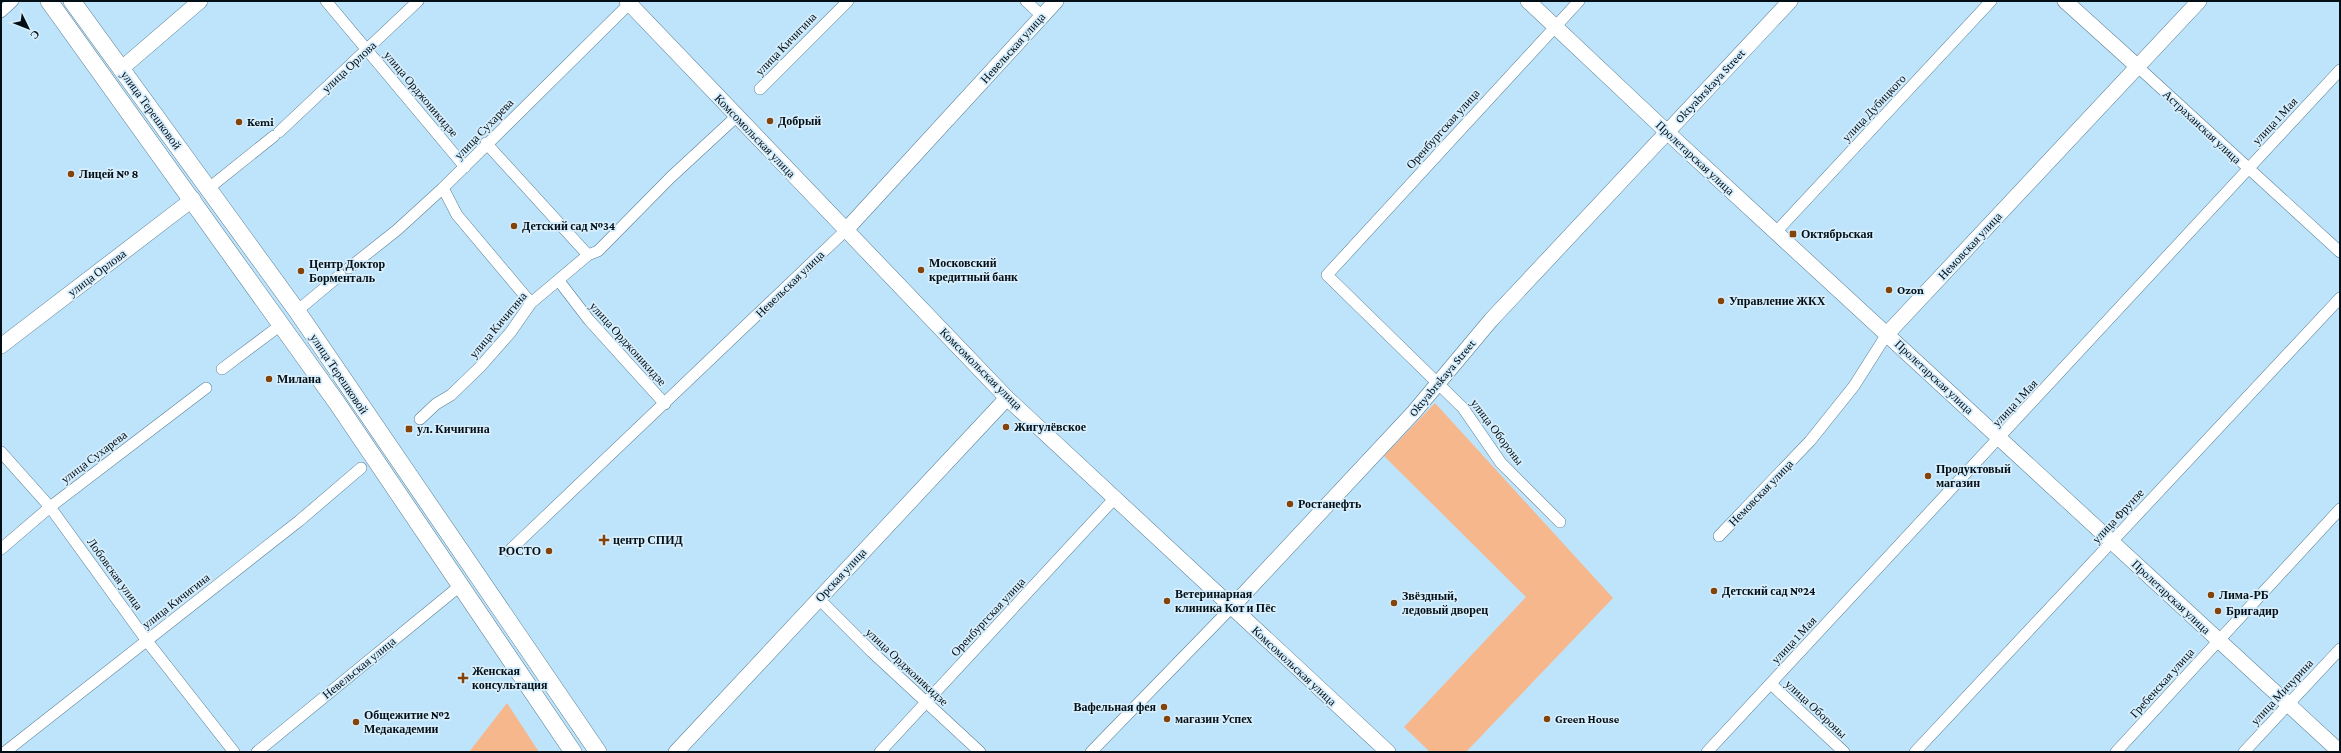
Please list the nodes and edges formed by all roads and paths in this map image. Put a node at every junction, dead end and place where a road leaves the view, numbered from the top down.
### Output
1 (13, 1) edge
2 (49, 1) edge
3 (72, 1) edge
4 (200, 1) edge
5 (326, 1) edge
6 (418, 1) edge
7 (848, 1) edge
8 (1026, 1) edge
9 (1056, 1) edge
10 (1528, 1) edge
11 (1579, 1) edge
12 (1790, 1) edge
13 (1991, 1) edge
14 (2065, 1) edge
15 (2199, 1) edge
16 (629, 2) edge
17 (1, 12) edge
18 (1042, 16) junction
19 (1555, 26) junction
20 (367, 50) junction
21 (2138, 67) junction
22 (121, 69) junction
23 (2340, 70) edge
24 (760, 89) dead end
25 (737, 116) junction
26 (1667, 132) junction
27 (486, 143) junction
28 (465, 167) junction
29 (2248, 169) junction
30 (209, 188) junction
31 (444, 188) junction
32 (193, 200) junction
33 (845, 231) junction
34 (1776, 232) junction
35 (2340, 252) edge
36 (588, 256) junction
37 (348, 268) dead end
38 (340, 275) dead end
39 (1327, 275) joint
40 (559, 281) junction
41 (2340, 298) edge
42 (531, 303) junction
43 (297, 311) junction
44 (282, 324) junction
45 (1887, 334) junction
46 (1, 346) edge
47 (222, 369) dead end
48 (1437, 384) junction
49 (206, 388) dead end
50 (1007, 398) junction
51 (665, 404) junction
52 (420, 419) dead end
53 (2000, 438) junction
54 (1, 452) edge
55 (361, 468) dead end
56 (1114, 499) junction
57 (50, 506) junction
58 (2340, 509) edge
59 (1560, 522) dead end
60 (1719, 536) dead end
61 (2111, 541) junction
62 (1, 548) edge
63 (509, 551) dead end
64 (461, 585) junction
65 (819, 599) junction
66 (1231, 608) junction
67 (147, 640) junction
68 (2218, 640) junction
69 (2340, 649) edge
70 (1771, 684) junction
71 (926, 703) junction
72 (2288, 705) junction
73 (5, 752) edge
74 (234, 752) edge
75 (257, 752) edge
76 (573, 752) edge
77 (598, 752) edge
78 (676, 752) edge
79 (880, 752) edge
80 (980, 752) edge
81 (1091, 752) edge
82 (1388, 752) edge
83 (1707, 752) edge
84 (1844, 752) edge
85 (1915, 752) edge
86 (2116, 752) edge
87 (2244, 752) edge
88 (2340, 752) edge

1 - 17 street
2 - 32 main road, улица Терешковой
3 - 22 main road, улица Терешковой
4 - 22 main road
5 - 20 street, улица Орджоникидзе
6 - 20 street, улица Орлова
7 - 24 street, улица Кичигина
8 - 18 street
9 - 18 main road, Невельская улица
10 - 19 main road, Пролетарская улица
11 - 19 street, Оренбургская улица
12 - 26 main road, Oktyabrskaya Street
13 - 34 street, улица Дубицкого
14 - 21 main road, Астраханская улица
15 - 21 main road, Немовская улица
16 - 25 main road, Комсомольская улица
16 - 27 street, улица Сухарева
18 - 33 main road, Невельская улица
19 - 26 main road, Пролетарская улица
19 - 39 street, Оренбургская улица
20 - 28 street, улица Орджоникидзе
20 - 30 street, улица Орлова
21 - 29 street, Астраханская улица
21 - 45 main road, Немовская улица
22 - 30 main road, улица Терешковой
23 - 29 street, улица 1 Мая
25 - 33 main road, Комсомольская улица
25 - 36 street, улица Кичигина
26 - 34 main road, Пролетарская улица
26 - 48 main road, Oktyabrskaya Street
27 - 28 street, улица Сухарева
27 - 36 street
28 - 31 street, улица Сухарева
29 - 35 street, Астраханская улица
29 - 53 street, улица 1 Мая
30 - 43 main road, улица Терешковой
31 - 37 street, улица Сухарева
31 - 42 street
32 - 44 main road, улица Терешковой
32 - 46 main road, улица Орлова
33 - 50 main road, Комсомольская улица
33 - 51 street, Невельская улица
34 - 45 main road, Пролетарская улица
36 - 40 street, улица Кичигина
38 - 43 street
39 - 48 street, улица Обороны
40 - 42 street, улица Кичигина
40 - 51 street, улица Орджоникидзе
41 - 61 street, улица Фрунзе
42 - 52 street, улица Кичигина
43 - 77 main road, улица Терешковой
44 - 47 street
44 - 64 main road, улица Терешковой
45 - 53 main road, Пролетарская улица
45 - 60 street, Немовская улица
48 - 59 street, улица Обороны
48 - 66 main road, Oktyabrskaya Street
49 - 57 street, улица Сухарева
50 - 56 main road, Комсомольская улица
50 - 65 main road, Орская улица
51 - 63 street, Невельская улица
53 - 61 main road, Пролетарская улица
53 - 70 street, улица 1 Мая
54 - 57 street, Лобовская улица
55 - 67 street, улица Кичигина
56 - 66 main road, Комсомольская улица
56 - 71 street, Оренбургская улица
57 - 62 street, улица Сухарева
57 - 67 street, Лобовская улица
58 - 68 street, Гребенская улица
61 - 68 main road, Пролетарская улица
61 - 85 street, улица Фрунзе
64 - 75 street, Невельская улица
64 - 76 main road, улица Терешковой
65 - 71 street, улица Орджоникидзе
65 - 78 main road, Орская улица
66 - 81 street, Oktyabrskaya Street
66 - 82 main road, Комсомольская улица
67 - 73 street, улица Кичигина
67 - 74 street, Лобовская улица
68 - 72 main road, Пролетарская улица
68 - 86 street, Гребенская улица
69 - 72 street, улица Мичурина
70 - 83 street, улица 1 Мая
70 - 84 street, улица Обороны
71 - 79 street, Оренбургская улица
71 - 80 street, улица Орджоникидзе
72 - 87 street, улица Мичурина
72 - 88 main road, Пролетарская улица

